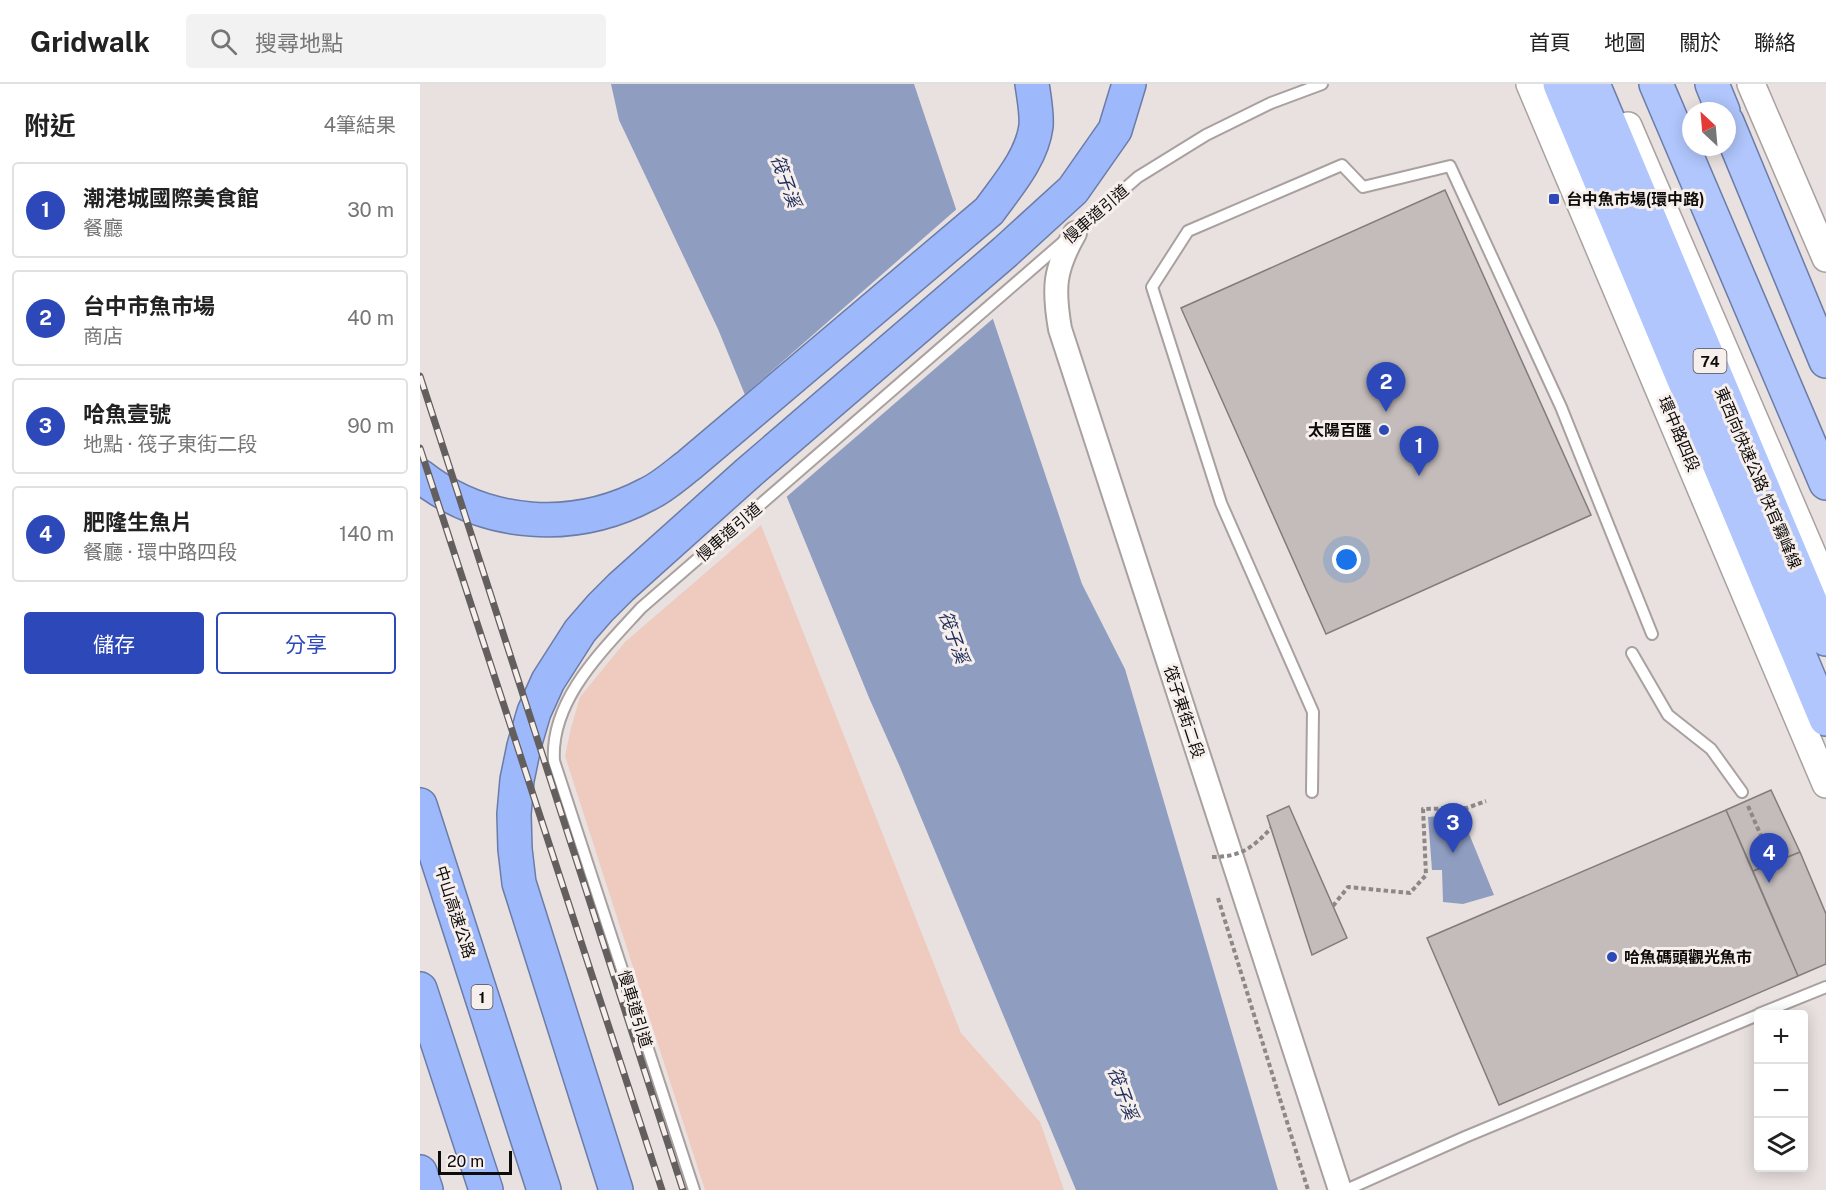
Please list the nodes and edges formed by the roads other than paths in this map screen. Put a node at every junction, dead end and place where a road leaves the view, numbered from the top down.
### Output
1 (1032, 84) edge
2 (1129, 84) edge
3 (1322, 84) edge
4 (1530, 84) edge
5 (1560, 84) edge
6 (1593, 84) edge
7 (1610, 84) edge
8 (1656, 84) edge
9 (1670, 84) edge
10 (1712, 84) edge
11 (1751, 84) edge
12 (1719, 102) edge
13 (1682, 111) edge
14 (1736, 144) edge
15 (1702, 156) edge
16 (1075, 233) junction
17 (1826, 258) edge
18 (1826, 361) edge
19 (1826, 444) edge
20 (420, 476) edge
21 (1826, 483) edge
22 (1826, 586) edge
23 (1652, 634) dead end
24 (1826, 639) edge
25 (1632, 653) dead end
26 (1826, 719) edge
27 (1826, 784) edge
28 (1312, 792) dead end
29 (1742, 792) road end
30 (420, 805) edge
31 (1826, 987) edge
32 (420, 989) edge
33 (1771, 1010) edge
34 (1754, 1017) edge
35 (420, 1172) edge
36 (426, 1190) edge
37 (486, 1190) edge
38 (544, 1190) edge
39 (616, 1190) edge
40 (694, 1190) edge
41 (1340, 1190) edge
42 (1346, 1190) edge

1 - 20 highway
2 - 39 highway
3 - 16 lane, 慢車道引道
4 - 27 street, 環中路四段
5 - 26 highway
6 - 24 highway, 東西向快速公路 快官霧峰線 / 74
7 - 22 street
8 - 21 highway
9 - 13 street
10 - 12 highway
11 - 17 street
14 - 18 highway
15 - 19 street
16 - 40 lane, 慢車道引道
16 - 41 street, 筏子東街二段
23 - 28 lane
25 - 29 lane
30 - 38 highway, 中山高速公路 / 1
31 - 33 lane
32 - 37 highway
34 - 42 lane
35 - 36 highway

